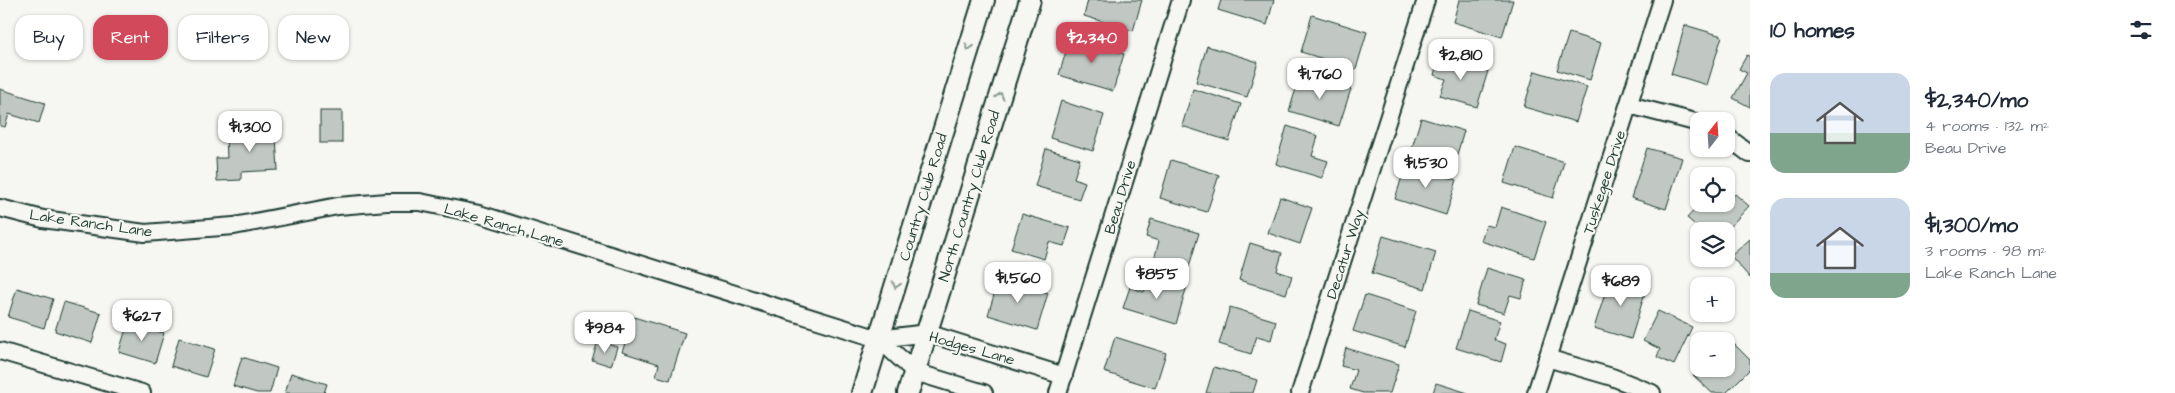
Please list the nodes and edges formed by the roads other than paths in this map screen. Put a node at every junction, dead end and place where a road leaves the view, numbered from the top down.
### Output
1 (984, 0) edge
2 (1030, 0) edge
3 (1181, 0) edge
4 (1426, 0) edge
5 (1662, 0) edge
6 (1629, 105) junction
7 (1690, 120) edge
8 (1735, 143) edge
9 (1750, 154) edge
10 (0, 208) edge
11 (926, 333) junction
12 (879, 339) junction
13 (0, 351) edge
14 (1547, 358) junction
15 (915, 372) junction
16 (1064, 376) junction
17 (142, 393) edge
18 (862, 393) edge
19 (908, 393) edge
20 (984, 393) edge
21 (1058, 393) edge
22 (1300, 393) edge
23 (1536, 393) edge
24 (1652, 393) edge

1 -> 12 main road, Country Club Road
11 -> 2 main road, North Country Club Road
3 - 16 street, Beau Drive
4 - 22 street, Decatur Way
5 - 6 street, Tuskegee Drive
6 - 7 street
6 - 14 street, Tuskegee Drive
8 - 9 street
10 - 12 street, Lake Ranch Lane
11 - 12 street, Hodges Lane
11 - 15 main road, North Country Club Road
11 - 16 street, Hodges Lane
12 - 15 street
12 - 18 main road, Country Club Road
13 - 17 street
14 - 23 street, Tuskegee Drive
14 - 24 street
15 - 19 main road, North Country Club Road
15 - 20 street
16 - 21 street, Beau Drive

